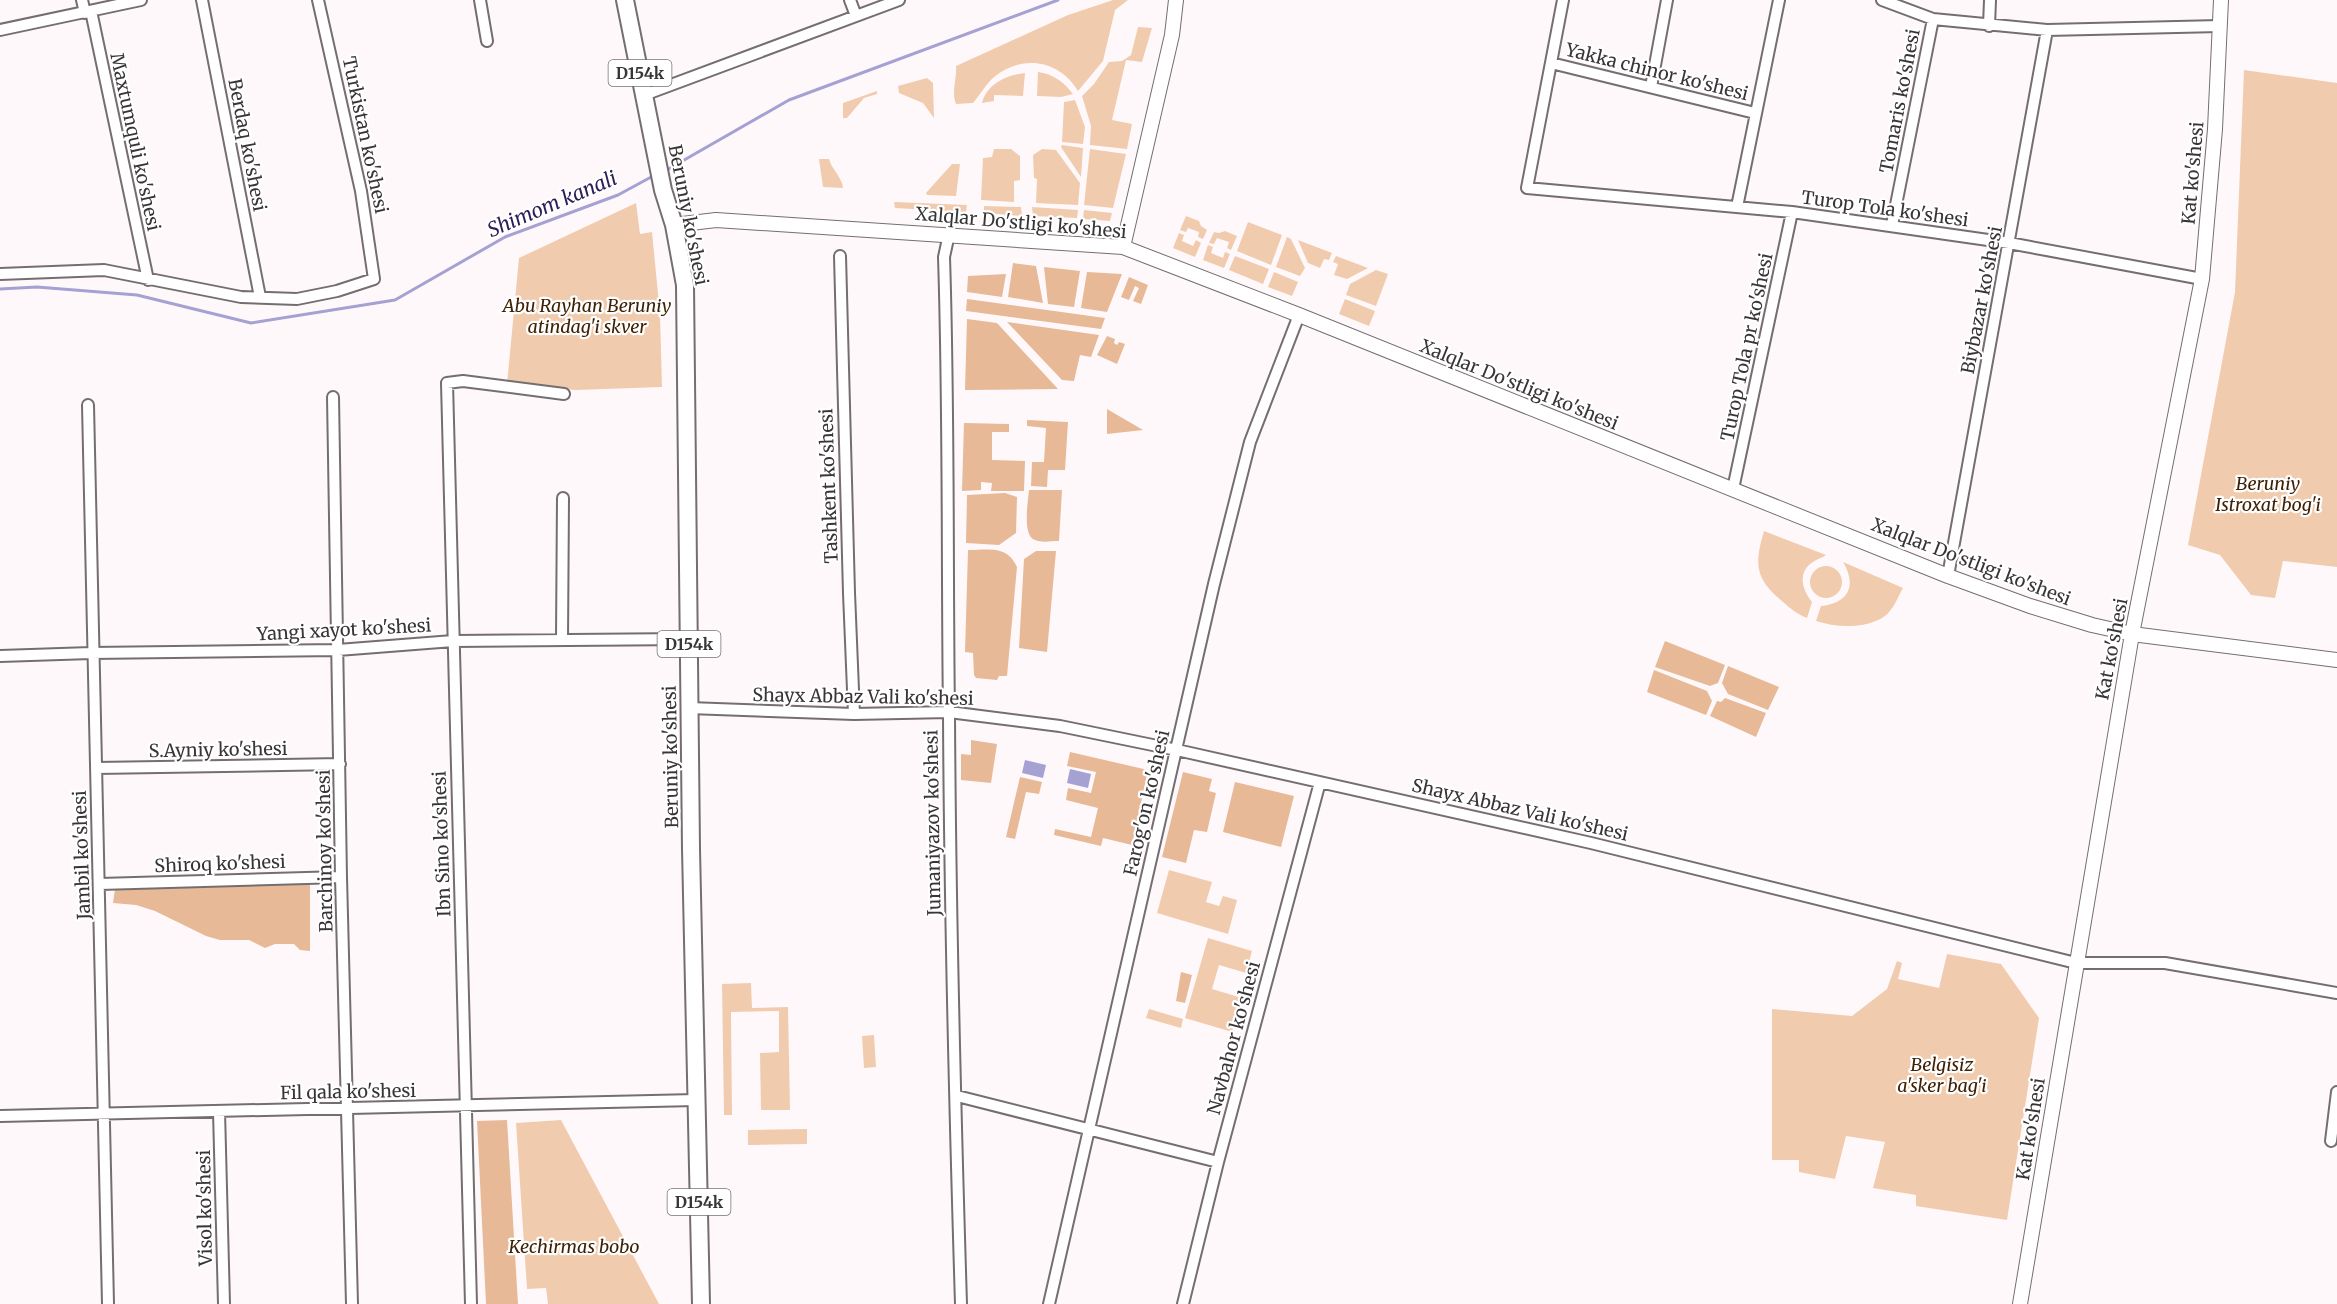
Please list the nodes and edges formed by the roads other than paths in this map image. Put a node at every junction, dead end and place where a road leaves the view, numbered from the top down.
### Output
1 (82, 0) edge
2 (141, 0) edge
3 (202, 0) edge
4 (318, 0) edge
5 (480, 0) edge
6 (625, 0) edge
7 (850, 0) edge
8 (899, 0) edge
9 (1176, 0) edge
10 (1563, 0) edge
11 (1667, 0) edge
12 (1779, 0) edge
13 (1882, 0) edge
14 (1990, 0) edge
15 (2221, 0) edge
16 (88, 12) junction
17 (856, 16) junction
18 (1933, 19) junction
19 (1989, 26) junction
20 (2220, 26) junction
21 (0, 30) edge
22 (2047, 30) junction
23 (487, 41) dead end
24 (1551, 63) junction
25 (1652, 87) junction
26 (644, 94) junction
27 (1755, 113) junction
28 (1737, 207) junction
29 (1792, 212) junction
30 (674, 225) junction
31 (1892, 225) junction
32 (949, 234) junction
33 (2009, 243) junction
34 (1123, 247) junction
35 (840, 256) dead end
36 (0, 274) edge
37 (2202, 279) junction
38 (148, 280) junction
39 (260, 297) junction
40 (1299, 315) junction
41 (564, 393) dead end
42 (333, 397) dead end
43 (88, 405) dead end
44 (1733, 489) junction
45 (563, 498) dead end
46 (1948, 576) junction
47 (2132, 634) junction
48 (689, 639) junction
49 (562, 640) junction
50 (453, 641) junction
51 (338, 650) junction
52 (91, 652) junction
53 (0, 656) edge
54 (2337, 660) edge
55 (689, 708) junction
56 (949, 712) junction
57 (854, 714) junction
58 (1177, 750) junction
59 (340, 764) junction
60 (96, 768) junction
61 (1320, 782) junction
62 (341, 877) junction
63 (100, 884) junction
64 (2076, 963) junction
65 (2337, 993) edge
66 (2337, 1092) edge
67 (957, 1096) junction
68 (696, 1100) junction
69 (465, 1106) junction
70 (347, 1107) junction
71 (219, 1111) junction
72 (106, 1114) junction
73 (0, 1116) edge
74 (1089, 1129) junction
75 (2331, 1141) dead end
76 (1218, 1162) junction
77 (108, 1304) edge
78 (224, 1304) edge
79 (352, 1304) edge
80 (471, 1304) edge
81 (701, 1304) edge
82 (961, 1304) edge
83 (1049, 1304) edge
84 (1183, 1304) edge
85 (2020, 1304) edge

1 - 16 street, Maxtumquli ko'shesi
2 - 16 street
3 - 39 street, Berdaq ko'shesi
4 - 39 street, Turkistan ko'shesi
5 - 23 street
6 - 26 main road, Beruniy ko'shesi / D154k
7 - 17 street
8 - 17 street
9 - 34 street
10 - 24 street
11 - 25 street
12 - 27 street
13 - 18 street
14 - 19 street
15 - 20 street, Kat ko'shesi
16 - 21 street
16 - 38 street, Maxtumquli ko'shesi
17 - 26 street
18 - 19 street
18 - 31 street, Tomaris ko'shesi
19 - 22 street
20 - 22 street
20 - 37 street, Kat ko'shesi
22 - 33 street, Biybazar ko'shesi
24 - 25 street, Yakka chinor ko'shesi
24 - 28 street, Turop Tola ko'shesi
25 - 27 street, Yakka chinor ko'shesi
26 - 30 main road, Beruniy ko'shesi / D154k
27 - 28 street
28 - 29 street, Turop Tola ko'shesi
29 - 31 street, Turop Tola ko'shesi
29 - 44 street, Turop Tola pr ko'shesi
30 - 32 street, Xalqlar Do'stligi ko'shesi
30 - 48 main road, Beruniy ko'shesi / D154k
31 - 33 street, Turop Tola ko'shesi
32 - 34 street, Xalqlar Do'stligi ko'shesi
32 - 56 street, Jumaniyazov ko'shesi
33 - 37 street, Turop Tola ko'shesi
33 - 46 street, Biybazar ko'shesi
34 - 40 street, Xalqlar Do'stligi ko'shesi
35 - 57 street, Tashkent ko'shesi
36 - 38 street
37 - 47 street, Kat ko'shesi
38 - 39 street
40 - 44 street, Xalqlar Do'stligi ko'shesi
40 - 58 street, Farog'on ko'shesi
41 - 50 street, Ibn Sino ko'shesi
42 - 51 street, Barchinoy ko'shesi
43 - 52 street, Jambil ko'shesi
44 - 46 street, Xalqlar Do'stligi ko'shesi
45 - 49 street
46 - 47 street, Xalqlar Do'stligi ko'shesi
47 - 54 street, Xalqlar Do'stligi ko'shesi
47 - 64 street, Kat ko'shesi
48 - 49 street, Yangi xayot ko'shesi
48 - 55 main road, Beruniy ko'shesi / D154k
49 - 50 street, Yangi xayot ko'shesi
50 - 51 street, Yangi xayot ko'shesi
50 - 69 street, Ibn Sino ko'shesi
51 - 52 street, Yangi xayot ko'shesi
51 - 59 street, Barchinoy ko'shesi
52 - 53 street, Yangi xayot ko'shesi
52 - 60 street, Jambil ko'shesi
55 - 57 street, Shayx Abbaz Vali ko'shesi
55 - 68 main road, Beruniy ko'shesi / D154k
56 - 57 street, Shayx Abbaz Vali ko'shesi
56 - 58 street, Shayx Abbaz Vali ko'shesi
56 - 67 street, Jumaniyazov ko'shesi
58 - 61 street, Shayx Abbaz Vali ko'shesi
58 - 74 street, Farog'on ko'shesi
59 - 60 street, S.Ayniy ko'shesi
59 - 62 street, Barchinoy ko'shesi
60 - 63 street, Jambil ko'shesi
61 - 64 street, Shayx Abbaz Vali ko'shesi
61 - 76 street, Navbahor ko'shesi
62 - 63 street, Shiroq ko'shesi
62 - 70 street, Barchinoy ko'shesi
63 - 72 street, Jambil ko'shesi
64 - 65 street, Shayx Abbaz Vali ko'shesi
64 - 85 street, Kat ko'shesi
66 - 75 street
67 - 74 street
67 - 82 street, Jumaniyazov ko'shesi
68 - 69 street, Fil qala ko'shesi
68 - 81 main road, Beruniy ko'shesi / D154k
69 - 70 street, Fil qala ko'shesi
69 - 80 street, Ibn Sino ko'shesi
70 - 71 street, Fil qala ko'shesi
70 - 79 street, Barchinoy ko'shesi
71 - 72 street, Fil qala ko'shesi
71 - 78 street, Visol ko'shesi
72 - 73 street, Fil qala ko'shesi
72 - 77 street, Jambil ko'shesi
74 - 76 street
74 - 83 street, Farog'on ko'shesi
76 - 84 street, Navbahor ko'shesi

